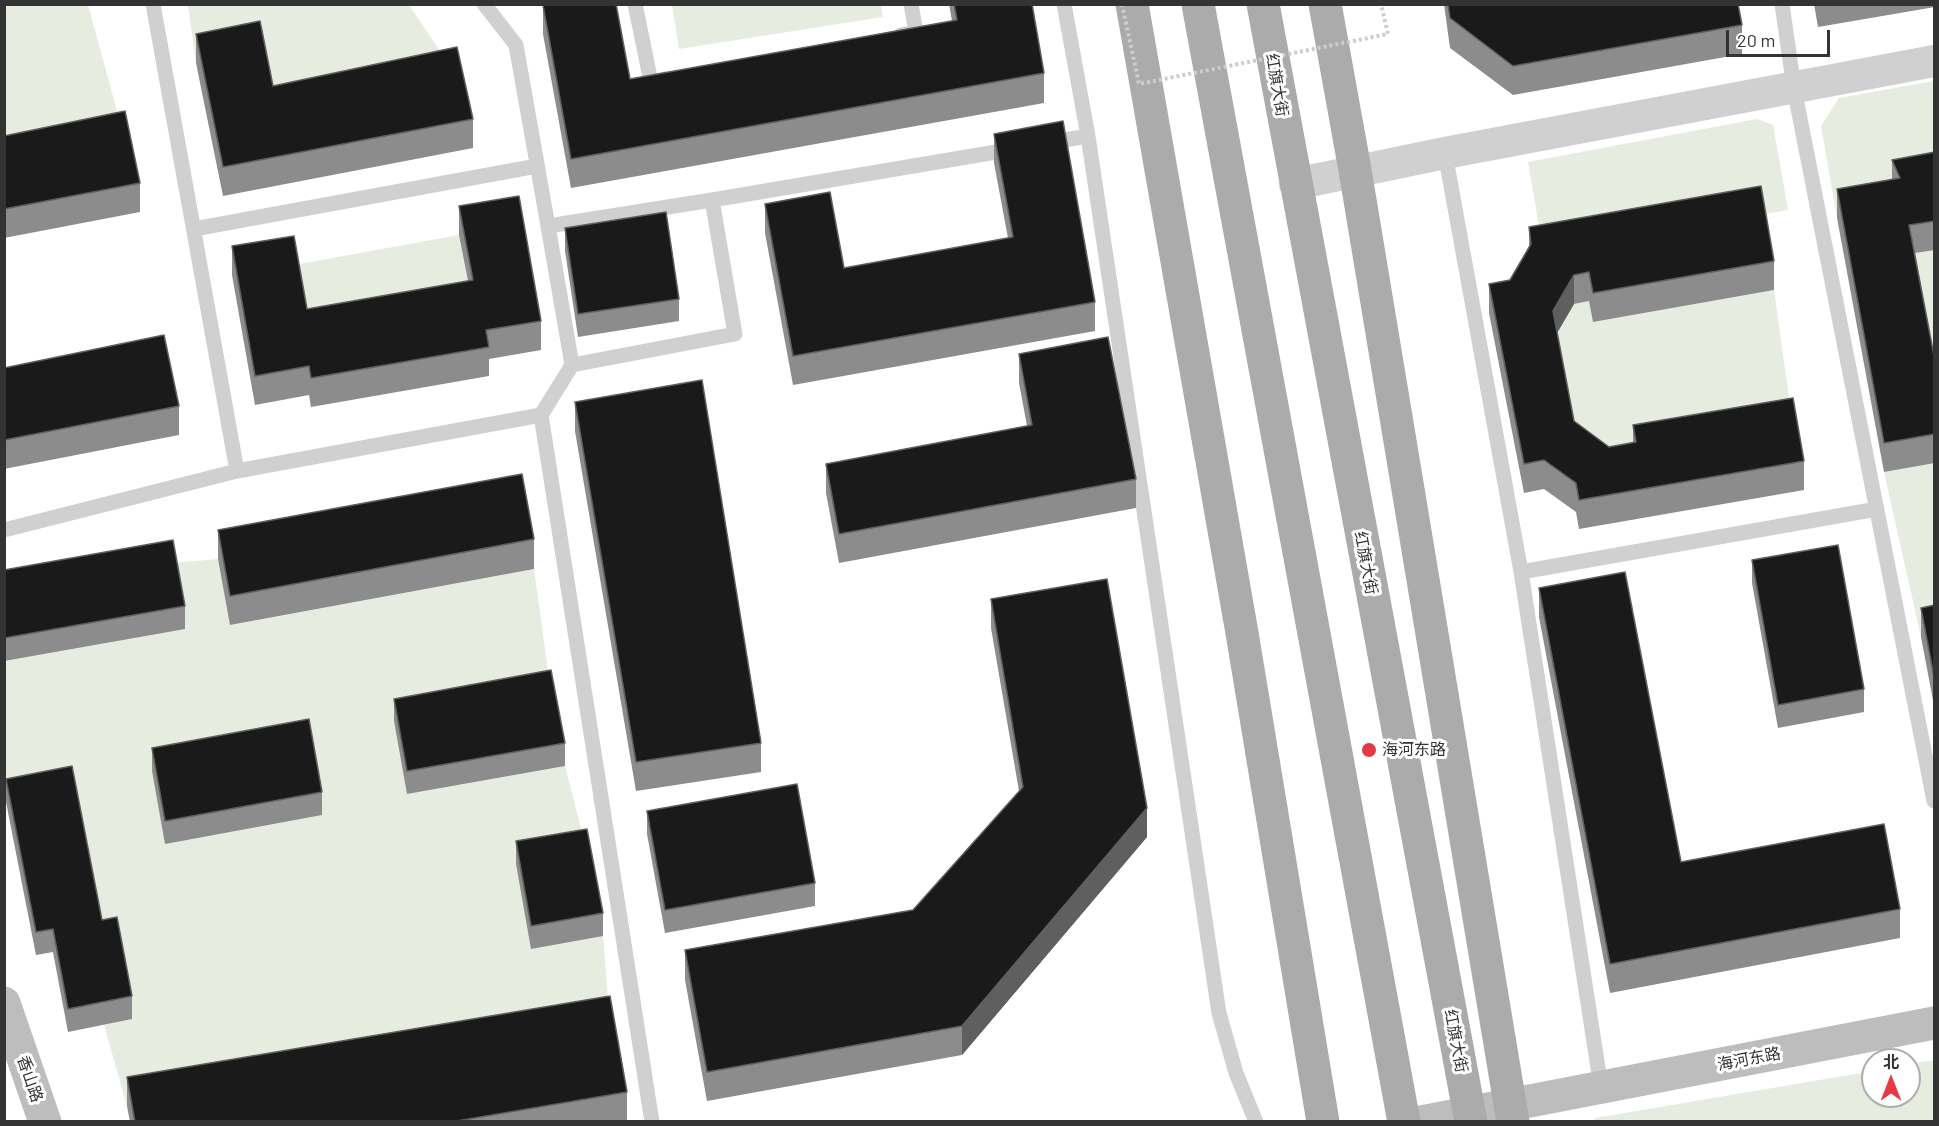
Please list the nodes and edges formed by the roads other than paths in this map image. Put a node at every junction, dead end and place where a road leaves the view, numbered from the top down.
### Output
1 (153, 4) edge
2 (484, 4) edge
3 (635, 4) edge
4 (911, 4) edge
5 (1064, 4) edge
6 (1132, 4) edge
7 (1198, 4) edge
8 (1263, 4) edge
9 (1325, 4) edge
10 (1782, 4) edge
11 (881, 38) edge
12 (1935, 61) edge
13 (686, 75) edge
14 (1794, 87) junction
15 (1088, 136) junction
16 (1445, 153) junction
17 (537, 166) junction
18 (1355, 170) junction
19 (1295, 184) junction
20 (712, 200) junction
21 (548, 226) junction
22 (194, 229) junction
23 (572, 365) junction
24 (541, 415) junction
25 (237, 471) junction
26 (1877, 509) junction
27 (4, 530) edge
28 (1521, 572) junction
29 (1935, 801) edge
30 (4, 1003) edge
31 (1935, 1023) edge
32 (1601, 1087) junction
33 (1512, 1113) edge
34 (1470, 1117) edge
35 (45, 1122) edge
36 (652, 1122) edge
37 (1256, 1122) edge
38 (1323, 1122) edge
39 (1404, 1122) edge
40 (1421, 1122) edge

1 - 22 lane
2 - 17 lane
3 - 13 lane
4 - 11 lane
5 - 15 lane
6 - 38 main road
7 - 39 main road
8 - 19 main road, 红旗大街
9 - 18 main road
10 - 14 lane
12 - 14 street
14 - 16 street
14 - 26 lane
15 - 20 lane
15 - 37 lane
16 - 18 street
16 - 28 lane
17 - 21 lane
17 - 22 lane
18 - 19 street
18 - 33 main road
19 - 34 main road, 红旗大街
20 - 21 lane
20 - 23 lane
21 - 23 lane
22 - 25 lane
23 - 24 lane
24 - 25 lane
24 - 36 lane
25 - 27 lane
26 - 28 lane
26 - 29 lane
28 - 32 lane
30 - 35 street, 香山路
31 - 32 street, 海河东路
32 - 33 street, 海河东路
33 - 34 street, 海河东路
34 - 40 street, 海河东路

